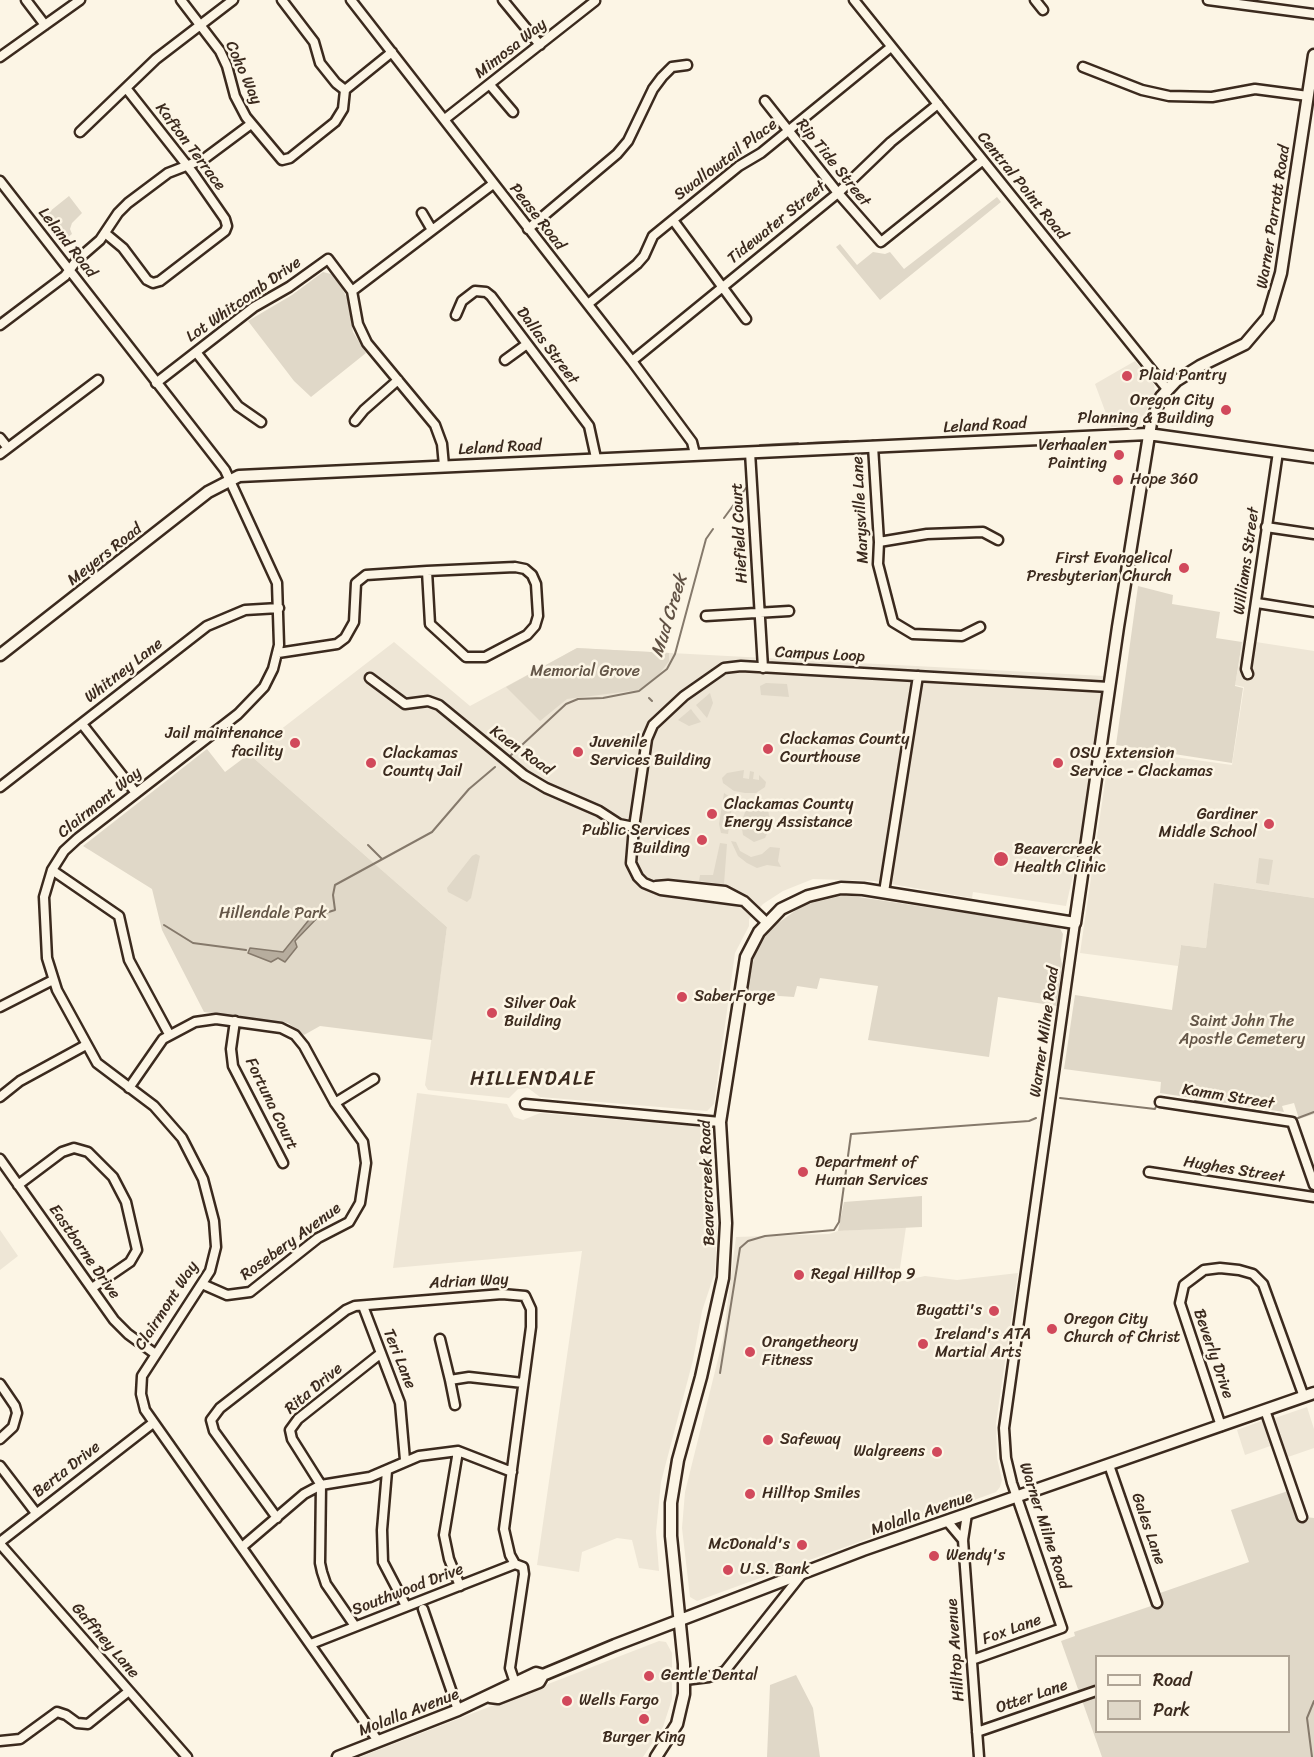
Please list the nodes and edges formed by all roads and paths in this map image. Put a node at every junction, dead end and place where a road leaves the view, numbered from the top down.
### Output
1 (26, 0) edge
2 (80, 0) edge
3 (181, 0) edge
4 (233, 0) edge
5 (282, 0) edge
6 (365, 0) edge
7 (503, 0) edge
8 (854, 0) edge
9 (1035, 0) edge
10 (1208, 0) edge
11 (595, 1) edge
12 (1221, 1) edge
13 (354, 3) edge
14 (1043, 10) dead end
15 (1314, 14) edge
16 (45, 25) junction
17 (201, 26) junction
18 (540, 45) junction
19 (891, 47) junction
20 (392, 52) junction
21 (0, 57) edge
22 (1314, 59) edge
23 (687, 65) dead end
24 (1083, 66) dead end
25 (490, 85) junction
26 (126, 88) junction
27 (345, 90) junction
28 (1308, 96) junction
29 (765, 101) dead end
30 (938, 105) junction
31 (513, 112) dead end
32 (445, 119) junction
33 (251, 124) junction
34 (80, 132) dead end
35 (788, 132) junction
36 (982, 161) junction
37 (186, 166) junction
38 (0, 181) edge
39 (493, 184) junction
40 (838, 193) junction
41 (422, 213) dead end
42 (673, 220) junction
43 (528, 229) junction
44 (432, 230) junction
45 (105, 233) junction
46 (69, 271) junction
47 (723, 286) junction
48 (352, 291) junction
49 (588, 304) junction
50 (456, 315) dead end
51 (746, 319) dead end
52 (0, 325) edge
53 (527, 344) junction
54 (196, 352) junction
55 (505, 360) dead end
56 (632, 360) junction
57 (98, 380) dead end
58 (398, 380) junction
59 (156, 383) junction
60 (1167, 389) junction
61 (355, 421) dead end
62 (261, 422) dead end
63 (1148, 434) junction
64 (0, 438) edge
65 (873, 446) junction
66 (8, 448) junction
67 (750, 452) junction
68 (1278, 452) junction
69 (0, 454) edge
70 (695, 454) junction
71 (1314, 457) edge
72 (596, 458) junction
73 (444, 466) junction
74 (230, 479) junction
75 (1266, 527) junction
76 (1314, 534) edge
77 (998, 540) dead end
78 (879, 542) junction
79 (427, 571) junction
80 (1257, 603) junction
81 (279, 608) junction
82 (789, 611) dead end
83 (1314, 612) edge
84 (760, 613) junction
85 (706, 616) dead end
86 (980, 627) dead end
87 (278, 653) junction
88 (0, 655) edge
89 (763, 668) junction
90 (1248, 674) dead end
91 (918, 676) junction
92 (370, 678) dead end
93 (1109, 687) junction
94 (82, 724) junction
95 (0, 787) edge
96 (136, 793) junction
97 (634, 827) junction
98 (52, 870) junction
99 (884, 892) junction
100 (766, 922) junction
101 (1076, 923) junction
102 (53, 980) junction
103 (0, 1006) edge
104 (235, 1022) junction
105 (169, 1034) junction
106 (86, 1045) junction
107 (374, 1079) dead end
108 (129, 1088) junction
109 (0, 1097) edge
110 (1160, 1102) dead end
111 (335, 1104) junction
112 (525, 1104) dead end
113 (720, 1122) junction
114 (0, 1159) edge
115 (284, 1163) dead end
116 (1149, 1172) dead end
117 (18, 1185) junction
118 (1314, 1185) edge
119 (1314, 1197) edge
120 (202, 1284) junction
121 (92, 1288) junction
122 (363, 1306) junction
123 (440, 1339) dead end
124 (154, 1353) junction
125 (380, 1354) junction
126 (450, 1380) junction
127 (523, 1383) junction
128 (0, 1384) edge
129 (1309, 1395) edge
130 (455, 1405) dead end
131 (1265, 1410) junction
132 (153, 1423) junction
133 (1221, 1426) junction
134 (0, 1439) edge
135 (458, 1451) junction
136 (405, 1460) junction
137 (1109, 1465) junction
138 (0, 1466) edge
139 (387, 1471) junction
140 (512, 1472) junction
141 (321, 1485) junction
142 (1017, 1497) junction
143 (36, 1513) junction
144 (967, 1514) junction
145 (1302, 1516) dead end
146 (277, 1518) junction
147 (948, 1521) junction
148 (963, 1540) junction
149 (0, 1543) edge
150 (242, 1547) junction
151 (515, 1564) junction
152 (802, 1574) junction
153 (460, 1586) junction
154 (1157, 1603) dead end
155 (406, 1606) junction
156 (423, 1609) dead end
157 (680, 1621) junction
158 (355, 1626) junction
159 (1062, 1628) joint
160 (311, 1644) junction
161 (972, 1660) junction
162 (543, 1675) junction
163 (685, 1680) junction
164 (515, 1683) junction
165 (129, 1691) junction
166 (1095, 1691) edge
167 (490, 1697) junction
168 (458, 1710) junction
169 (977, 1732) junction
170 (0, 1741) edge
171 (378, 1741) junction
172 (187, 1757) edge
173 (338, 1757) edge
174 (656, 1757) edge
175 (979, 1757) edge

1 - 16 street
2 - 16 street
3 - 17 street, Coho Way
4 - 17 street
5 - 27 street
6 - 13 street
7 - 18 street
8 - 19 street, Central Point Road
9 - 14 street
10 - 12 street
11 - 18 street, Mimosa Way
12 - 15 street
13 - 20 street, Pease Road
16 - 21 street
17 - 26 street
17 - 33 street, Coho Way
18 - 25 street, Mimosa Way
19 - 30 street, Central Point Road
19 - 35 street, Swallowtail Place
20 - 27 street
20 - 32 street, Pease Road
22 - 28 main road, Warner Parrott Road
23 - 43 street
24 - 28 street
25 - 31 street
25 - 32 street, Mimosa Way
26 - 34 street
26 - 37 street, Kafton Terrace
27 - 33 street, Coho Way
28 - 60 main road, Warner Parrott Road
29 - 35 street, Rip Tide Street
30 - 36 street, Central Point Road
30 - 40 street, Tidewater Street
32 - 39 street, Pease Road
33 - 37 street
35 - 40 street, Rip Tide Street
35 - 42 street, Swallowtail Place
36 - 40 street, Rip Tide Street
36 - 60 street, Central Point Road
37 - 45 street
37 - 45 street, Kafton Terrace
38 - 46 street, Leland Road
39 - 43 street, Pease Road
39 - 44 street
40 - 47 street, Tidewater Street
41 - 44 street
42 - 47 street
42 - 49 street, Swallowtail Place
43 - 49 street, Pease Road
44 - 48 street
45 - 46 street
46 - 52 street
46 - 59 street, Leland Road
47 - 51 street
47 - 56 street, Tidewater Street
48 - 54 street, Lot Whitcomb Drive
48 - 58 street, Lot Whitcomb Drive
49 - 56 street, Pease Road
50 - 53 street, Dallas Street
53 - 55 street
53 - 72 street, Dallas Street
54 - 59 street, Lot Whitcomb Drive
54 - 62 street
56 - 70 street, Pease Road
57 - 66 street
58 - 61 street
58 - 73 street, Lot Whitcomb Drive
59 - 74 street, Leland Road
60 - 63 main road, Warner Parrott Road
63 - 65 main road, Leland Road
63 - 68 main road, Leland Road
63 - 93 main road, Warner Milne Road
64 - 66 street
65 - 67 main road, Leland Road
65 - 78 street, Marysville Lane
66 - 69 street
67 - 70 main road, Leland Road
67 - 84 street, Hiefield Court
68 - 71 main road, Leland Road
68 - 75 street, Williams Street
70 - 72 main road, Leland Road
72 - 73 main road, Leland Road
73 - 74 main road, Leland Road
74 - 81 street, Clairmont Way
74 - 88 main road, Meyers Road
75 - 76 street
75 - 80 street, Williams Street
77 - 78 street
78 - 86 street, Marysville Lane
79 - 79 street
79 - 87 street
80 - 83 street
80 - 90 street, Williams Street
81 - 87 street, Clairmont Way
81 - 94 street, Whitney Lane
82 - 84 street
84 - 85 street
84 - 89 street, Hiefield Court
87 - 96 street, Clairmont Way
89 - 91 street, Campus Loop
89 - 97 street, Campus Loop
91 - 93 street, Campus Loop
91 - 99 street
92 - 97 street, Kaen Road
93 - 101 main road, Warner Milne Road
94 - 95 street, Whitney Lane
94 - 96 street
96 - 98 street, Clairmont Way
97 - 100 street
98 - 102 street, Clairmont Way
98 - 105 street
99 - 100 main road, Beavercreek Road
99 - 101 main road, Beavercreek Road
100 - 113 main road, Beavercreek Road
101 - 142 street, Warner Milne Road
102 - 103 street
102 - 106 street, Clairmont Way
104 - 105 street, Rosebery Avenue
104 - 111 street, Rosebery Avenue
104 - 115 street, Fortuna Court
105 - 108 street
106 - 108 street, Clairmont Way
106 - 109 street
107 - 111 street
108 - 120 street, Clairmont Way
110 - 118 street, Kamm Street
111 - 120 street, Rosebery Avenue
112 - 113 street
113 - 157 main road, Beavercreek Road
114 - 117 street, Eastborne Drive
116 - 119 street, Hughes Street
117 - 121 street, Eastborne Drive
117 - 121 street
120 - 124 street, Clairmont Way
121 - 124 street, Eastborne Drive
122 - 125 street, Teri Lane
122 - 127 street, Adrian Way
122 - 146 street, Adrian Way
123 - 126 street
124 - 132 street, Clairmont Way
125 - 136 street, Teri Lane
125 - 141 street, Rita Drive
126 - 127 street
126 - 130 street
127 - 140 street, Adrian Way
128 - 134 street
129 - 131 main road, Molalla Avenue
129 - 133 street, Beverly Drive
131 - 133 main road, Molalla Avenue
131 - 145 street
132 - 143 street, Berta Drive
132 - 150 street, Clairmont Way
133 - 137 main road, Molalla Avenue
135 - 136 street
135 - 140 street
135 - 153 street
136 - 139 street
137 - 142 main road, Molalla Avenue
137 - 154 street, Gales Lane
138 - 143 street
139 - 141 street
139 - 155 street
140 - 151 street, Adrian Way
141 - 146 street
141 - 158 street
142 - 144 main road, Molalla Avenue
142 - 159 street, Warner Milne Road
143 - 149 street, Berta Drive
144 - 147 main road, Molalla Avenue
144 - 148 street, Hilltop Avenue
146 - 150 street
147 - 148 street
147 - 152 main road, Molalla Avenue
148 - 161 street, Hilltop Avenue
149 - 165 street, Gaffney Lane
150 - 160 street, Clairmont Way
151 - 153 street, Southwood Drive
151 - 164 street, Adrian Way
152 - 157 main road, Molalla Avenue
152 - 163 street
153 - 155 street, Southwood Drive
155 - 158 street, Southwood Drive
156 - 168 street
157 - 162 main road, Molalla Avenue
157 - 163 main road, Beavercreek Road
158 - 160 street, Southwood Drive
159 - 161 street, Fox Lane
160 - 171 street, Clairmont Way
161 - 169 street, Hilltop Avenue
162 - 164 main road, Molalla Avenue
162 - 167 main road, Molalla Avenue
163 - 174 main road, Beavercreek Road
164 - 167 main road, Molalla Avenue
165 - 170 street
165 - 172 street, Gaffney Lane
166 - 169 street, Otter Lane
167 - 168 main road, Molalla Avenue
168 - 171 main road, Molalla Avenue
169 - 175 street, Hilltop Avenue
171 - 173 main road, Molalla Avenue

